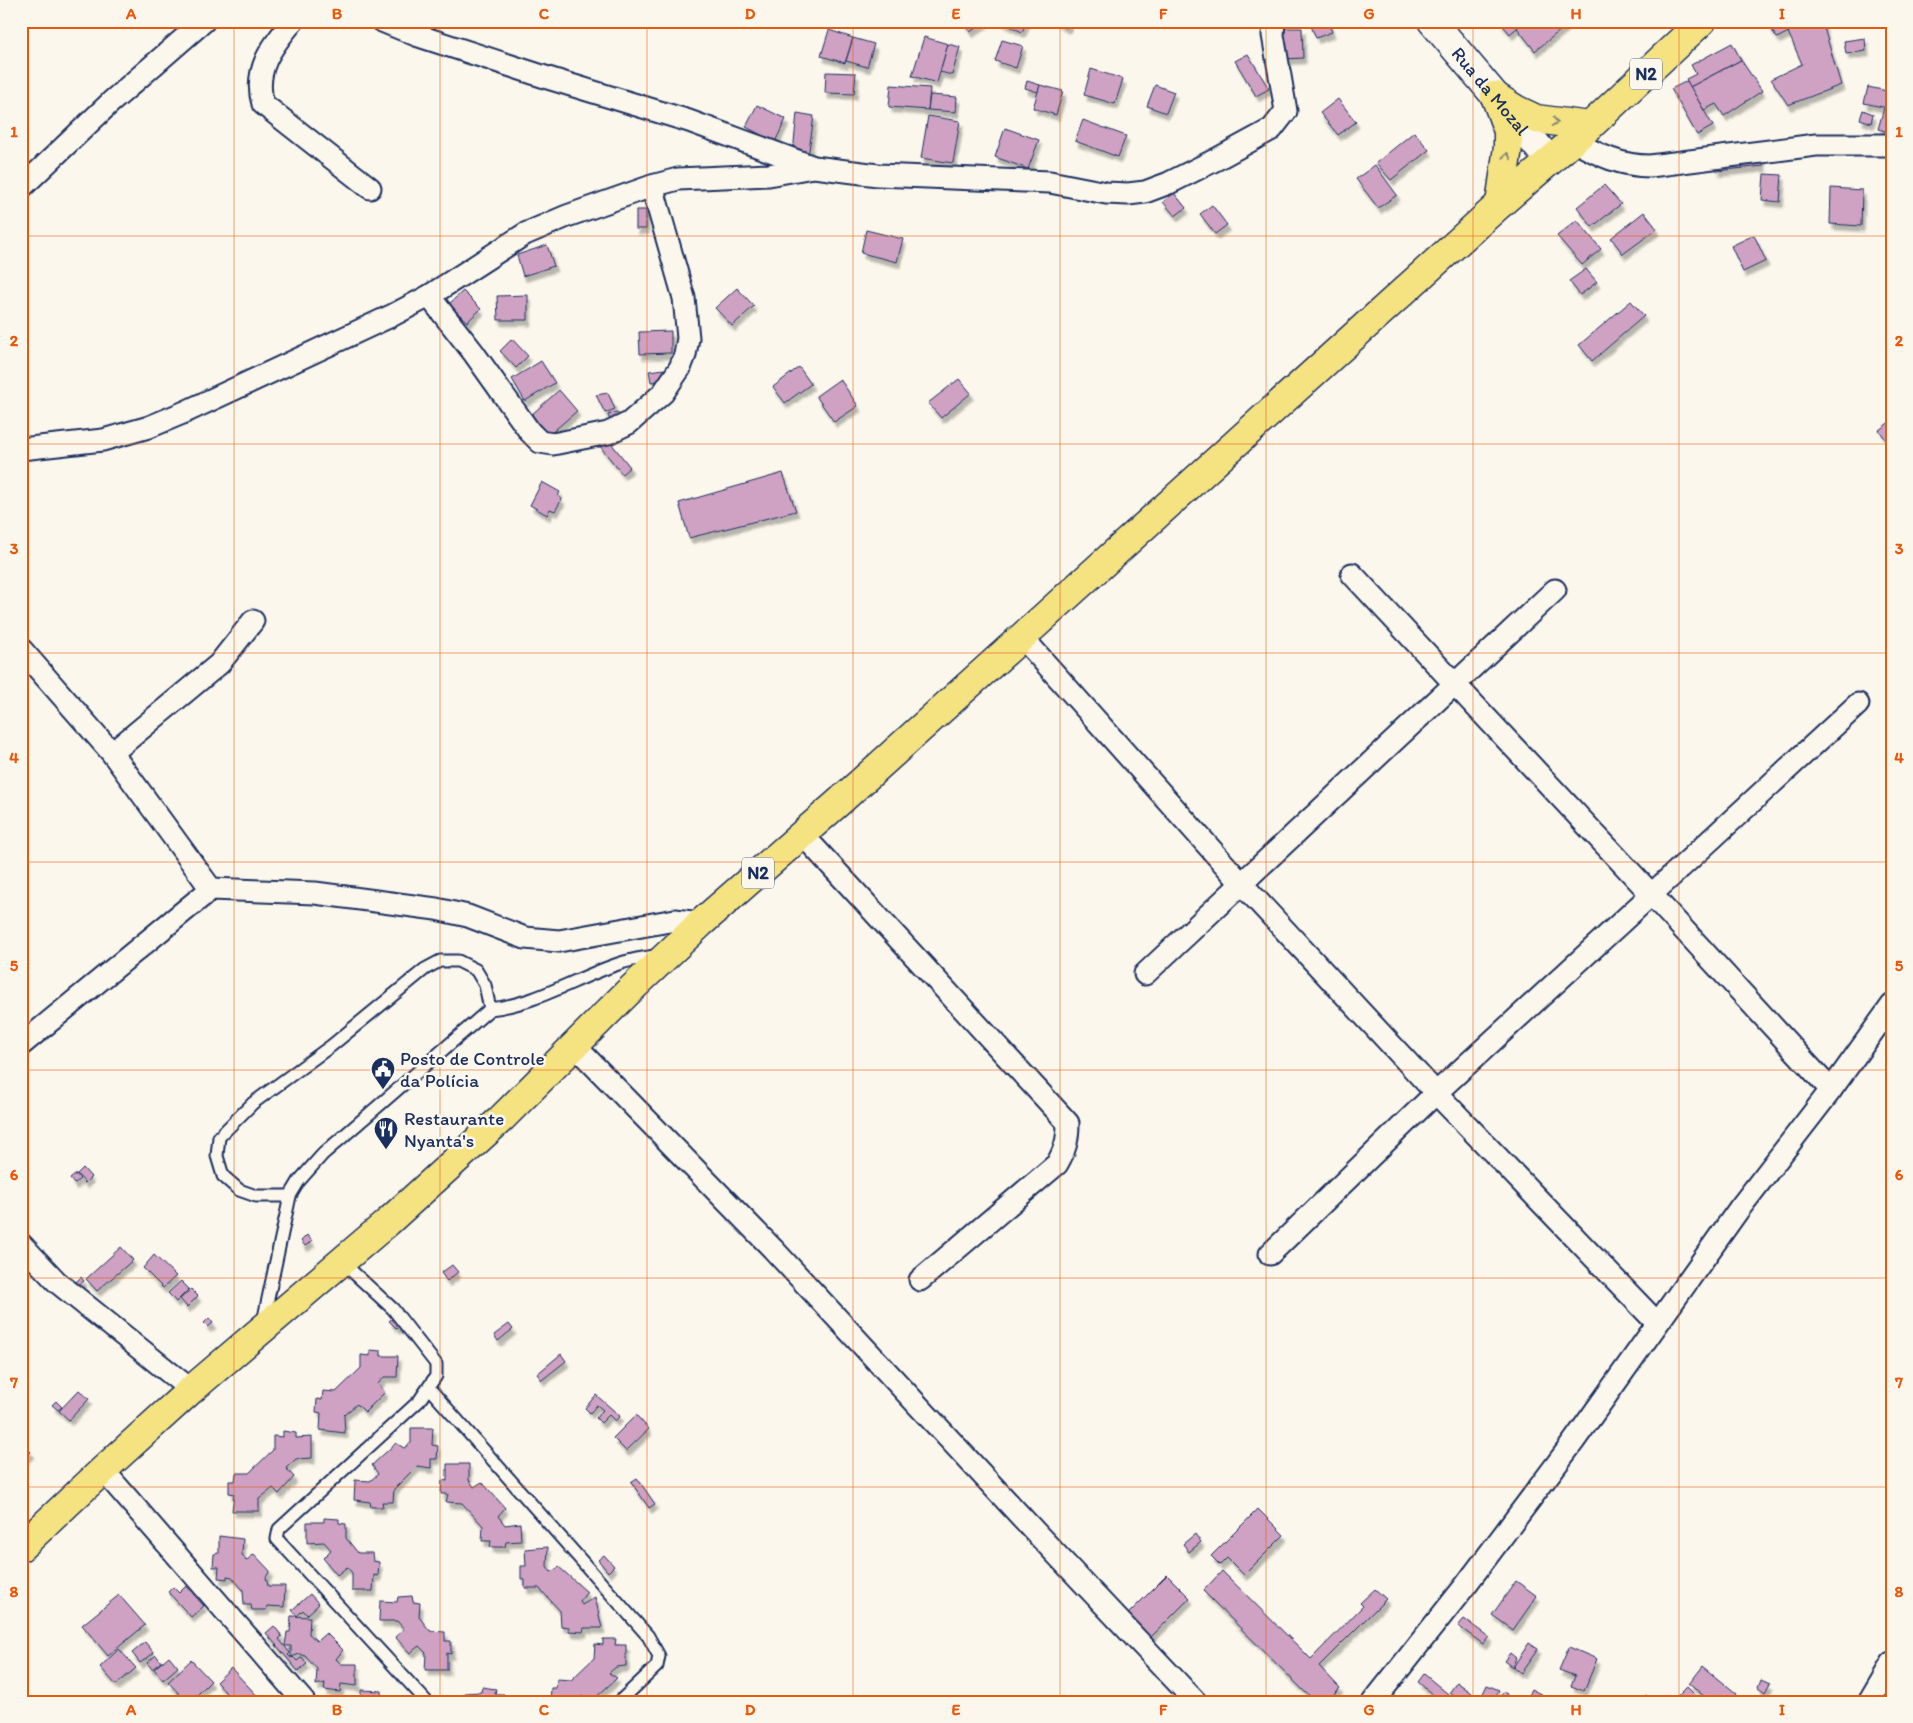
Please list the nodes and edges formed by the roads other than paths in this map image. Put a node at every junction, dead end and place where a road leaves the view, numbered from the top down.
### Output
1 (204, 21) edge
2 (293, 21) edge
3 (382, 21) edge
4 (1274, 21) edge
5 (1432, 21) edge
6 (1702, 21) edge
7 (1495, 96) junction
8 (1582, 133) junction
9 (1892, 145) edge
10 (1550, 161) junction
11 (814, 167) junction
12 (652, 186) junction
13 (21, 188) edge
14 (370, 188) dead end
15 (1500, 204) junction
16 (429, 296) junction
17 (21, 449) edge
18 (1352, 574) dead end
19 (1555, 590) dead end
20 (253, 621) dead end
21 (1022, 637) junction
22 (21, 649) edge
23 (1454, 684) junction
24 (1858, 704) dead end
25 (112, 753) junction
26 (802, 834) junction
27 (1241, 883) junction
28 (211, 889) junction
29 (1651, 894) junction
30 (701, 923) junction
31 (672, 952) junction
32 (1145, 974) dead end
33 (1892, 1005) edge
34 (490, 1009) junction
35 (21, 1045) edge
36 (575, 1046) junction
37 (1831, 1090) junction
38 (1436, 1093) junction
39 (290, 1196) junction
40 (21, 1244) edge
41 (1270, 1254) dead end
42 (342, 1262) junction
43 (920, 1280) dead end
44 (1657, 1323) junction
45 (262, 1329) junction
46 (429, 1388) junction
47 (191, 1390) junction
48 (103, 1470) junction
49 (21, 1547) edge
50 (1892, 1663) edge
51 (304, 1702) edge
52 (427, 1702) edge
53 (619, 1702) edge
54 (1196, 1702) edge
55 (1373, 1702) edge
56 (1869, 1702) edge

1 - 13 street
2 - 14 street
3 - 11 street
4 - 11 street
5 - 7 main road, Rua da Mozal
6 - 8 main road, N2
7 -> 8 main road
7 - 10 main road, Rua da Mozal
15 -> 7 main road
8 - 9 street
8 - 10 main road, N2
10 - 15 main road, N2
11 - 12 street
12 - 16 street
12 - 16 street
15 - 21 main road, N2
16 - 17 street
18 - 23 street
19 - 23 street
20 - 25 street
21 - 26 main road, N2
21 - 27 street
22 - 25 street
23 - 27 street
23 - 29 street
24 - 29 street
25 - 28 street
26 - 30 main road, N2
26 - 43 street
27 - 32 street
27 - 38 street
28 - 30 street
28 - 35 street
29 - 37 street
29 - 38 street
30 - 31 main road, N2
31 - 34 lane
31 - 36 main road, N2
33 - 37 street
34 - 39 lane
34 - 39 lane
36 - 42 main road, N2
36 - 54 street
37 - 44 street
38 - 41 street
38 - 44 street
39 - 45 lane
40 - 47 street
42 - 45 main road, N2
42 - 46 lane
44 - 55 street
45 - 47 main road, N2
46 - 52 lane
46 - 53 lane
47 - 48 main road, N2
48 - 49 main road, N2
48 - 51 street
50 - 56 street

